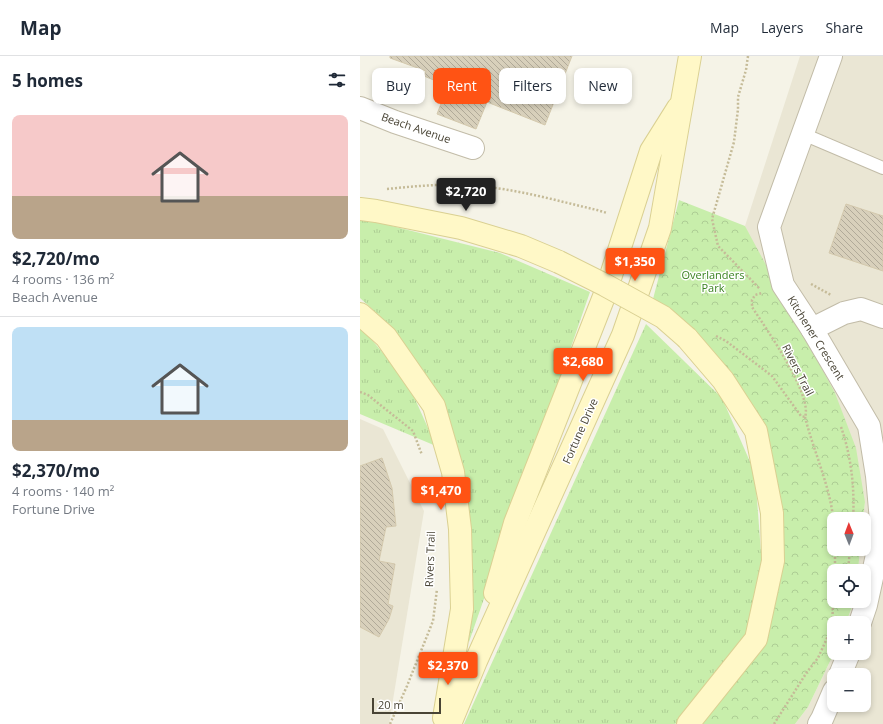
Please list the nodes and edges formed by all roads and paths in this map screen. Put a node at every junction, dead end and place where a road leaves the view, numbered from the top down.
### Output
1 (690, 56) edge
2 (831, 56) edge
3 (684, 101) junction
4 (360, 108) edge
5 (803, 134) junction
6 (473, 148) dead end
7 (883, 168) edge
8 (383, 189) dead end
9 (360, 209) edge
10 (611, 214) dead end
11 (804, 283) dead end
12 (763, 293) dead end
13 (835, 299) dead end
14 (360, 314) edge
15 (883, 317) edge
16 (812, 329) junction
17 (714, 334) dead end
18 (360, 392) edge
19 (805, 417) junction
20 (424, 459) dead end
21 (832, 512) edge
22 (438, 583) dead end
23 (839, 611) dead end
24 (837, 616) edge
25 (862, 616) edge
26 (827, 638) edge
27 (476, 661) junction
28 (827, 707) edge
29 (390, 724) edge
30 (443, 724) edge
31 (450, 724) edge
32 (688, 724) edge
33 (774, 724) edge
34 (819, 724) edge

1 - 3 main road, Fortune Drive
2 - 5 street, Kitchener Crescent
3 - 27 main road, Fortune Drive
3 - 27 main road, Fortune Drive
4 - 6 street, Beach Avenue
5 - 7 lane
5 - 16 street, Kitchener Crescent
8 - 10 path
9 - 32 main road, bridge
11 - 13 path
12 - 19 path, Rivers Trail
14 - 30 main road
15 - 16 street
16 - 25 street, Kitchener Crescent
17 - 19 path, Rivers Trail
18 - 20 path
19 - 21 path
22 - 29 path, Rivers Trail
23 - 24 path
26 - 33 path
27 - 31 main road, Fortune Drive
28 - 34 street

